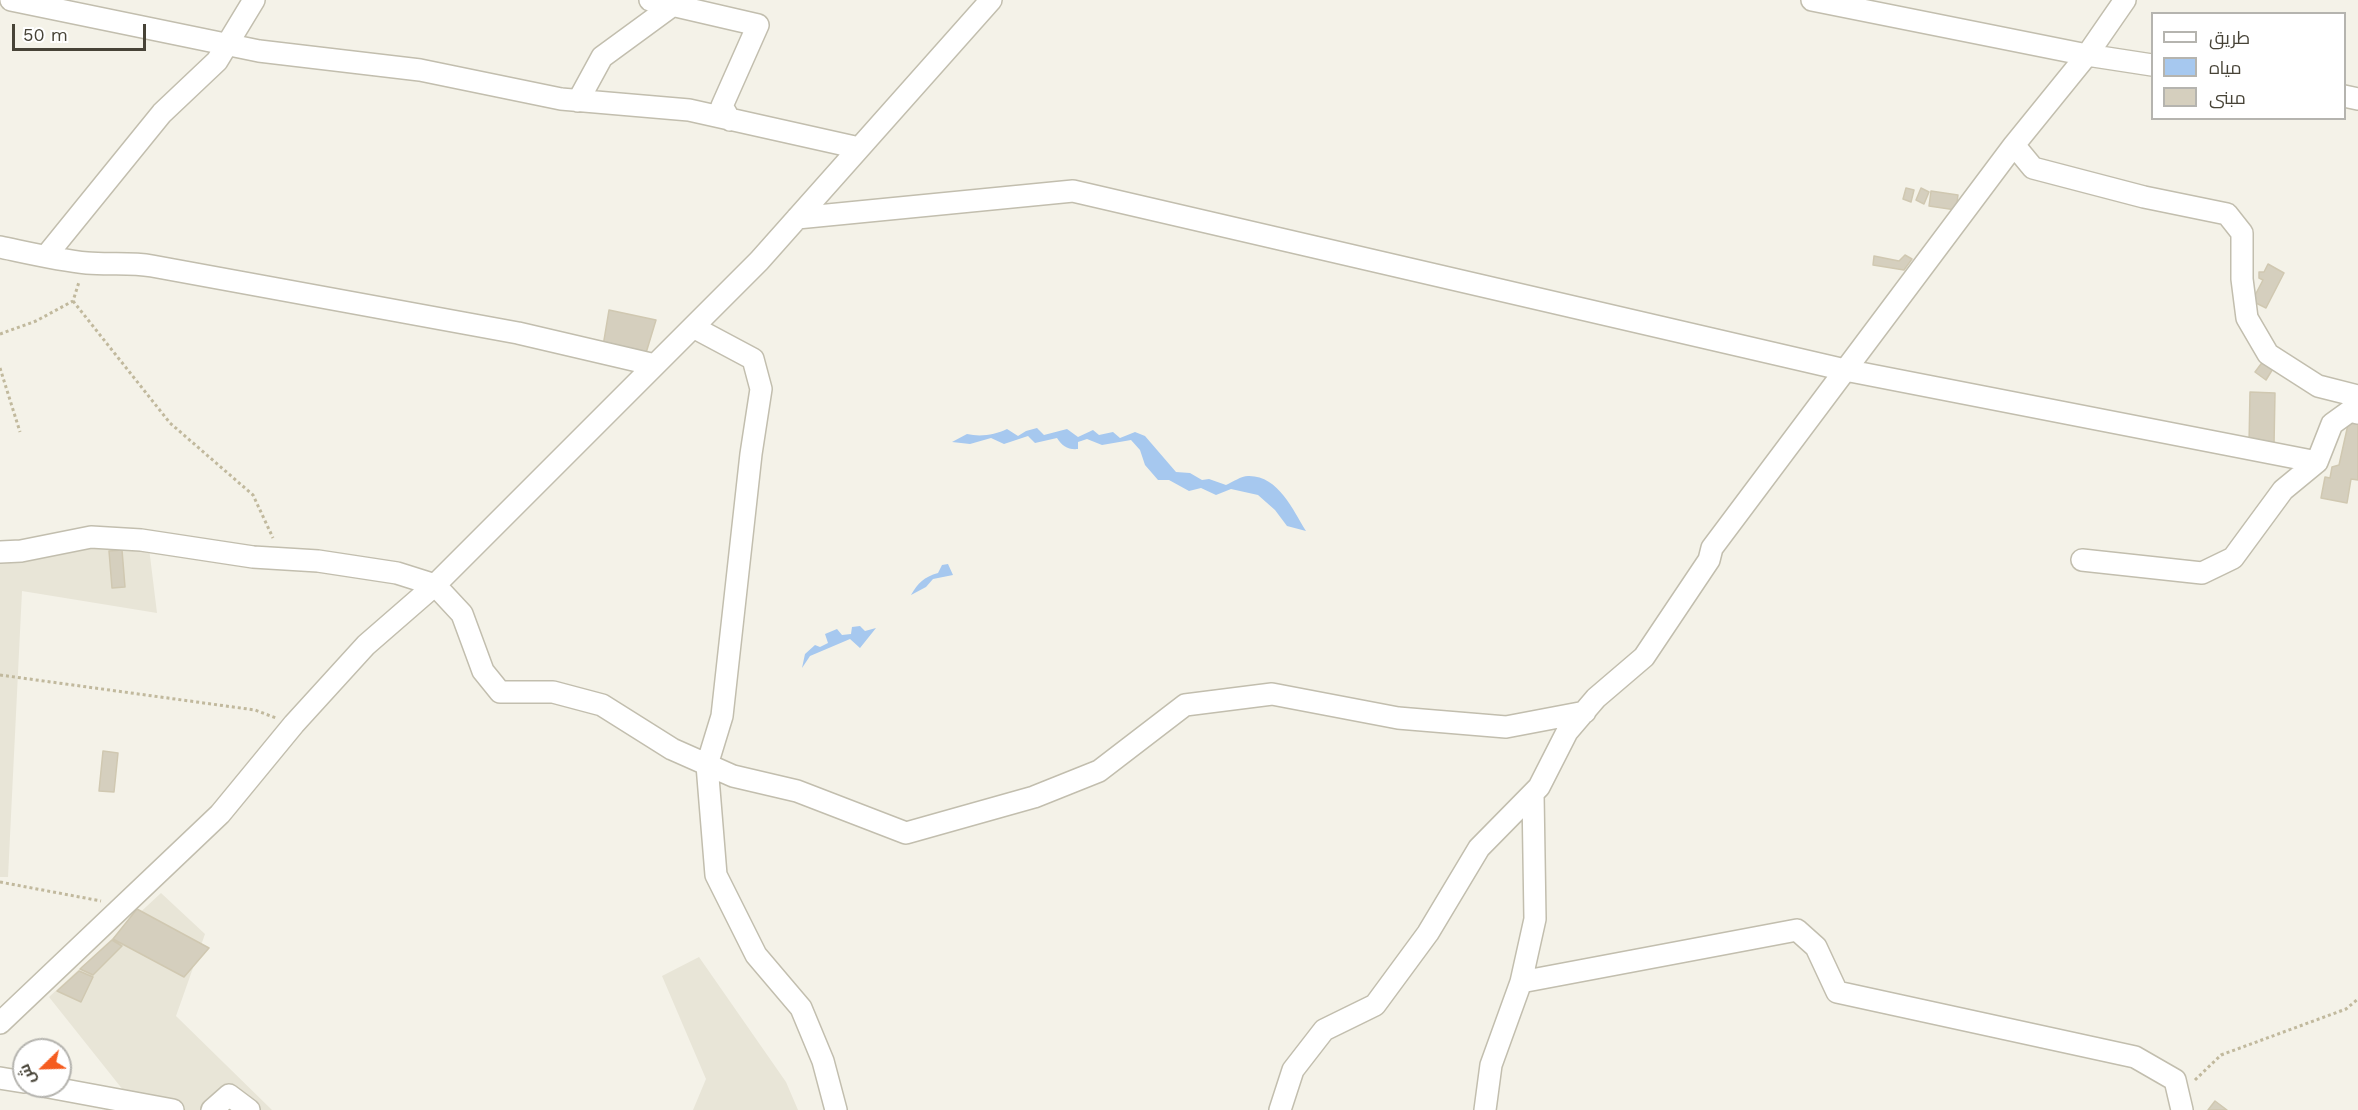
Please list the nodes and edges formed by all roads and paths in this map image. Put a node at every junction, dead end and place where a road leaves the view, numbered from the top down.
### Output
1 (11, 0) edge
2 (254, 0) edge
3 (650, 0) edge
4 (991, 0) edge
5 (1812, 0) edge
6 (2125, 0) edge
7 (673, 5) junction
8 (227, 44) junction
9 (2086, 55) junction
10 (2151, 66) edge
11 (578, 100) junction
12 (730, 120) junction
13 (2014, 145) junction
14 (859, 148) junction
15 (797, 218) junction
16 (0, 247) edge
17 (46, 256) junction
18 (79, 262) junction
19 (73, 301) junction
20 (693, 327) junction
21 (0, 334) edge
22 (655, 365) junction
23 (0, 368) edge
24 (1845, 370) junction
25 (2358, 396) edge
26 (2358, 413) edge
27 (20, 432) dead end
28 (2317, 462) junction
29 (0, 552) edge
30 (282, 559) junction
31 (2082, 560) dead end
32 (435, 585) junction
33 (0, 675) edge
34 (1585, 712) junction
35 (294, 724) junction
36 (707, 765) junction
37 (1533, 794) junction
38 (0, 882) edge
39 (124, 905) junction
40 (1521, 982) junction
41 (2358, 999) edge
42 (0, 1023) edge
43 (72, 1091) edge
44 (2181, 1103) edge
45 (172, 1110) edge
46 (212, 1110) edge
47 (249, 1110) edge
48 (836, 1110) edge
49 (1280, 1110) edge
50 (1485, 1110) edge

1 - 8 street
2 - 8 street
3 - 7 street
4 - 14 street
5 - 9 street
6 - 9 street
7 - 11 street
7 - 12 street
8 - 11 street
8 - 17 street
9 - 10 street
9 - 13 street
11 - 12 street
12 - 14 street
13 - 24 street
13 - 25 street
14 - 15 street
15 - 20 street
15 - 24 street
16 - 17 street
17 - 18 street
18 - 19 path
18 - 22 street
19 - 21 path
19 - 30 path
20 - 22 street
20 - 36 street
22 - 32 street
23 - 27 path
24 - 28 street
24 - 34 street
26 - 28 street
28 - 31 street
29 - 30 street
30 - 32 street
32 - 35 street
32 - 36 street
33 - 35 path
34 - 36 street
34 - 37 street
35 - 39 street
36 - 48 street
37 - 40 street
37 - 49 street
38 - 39 path
39 - 42 street
40 - 44 street
40 - 50 street
41 - 44 path
43 - 45 street
46 - 47 street

